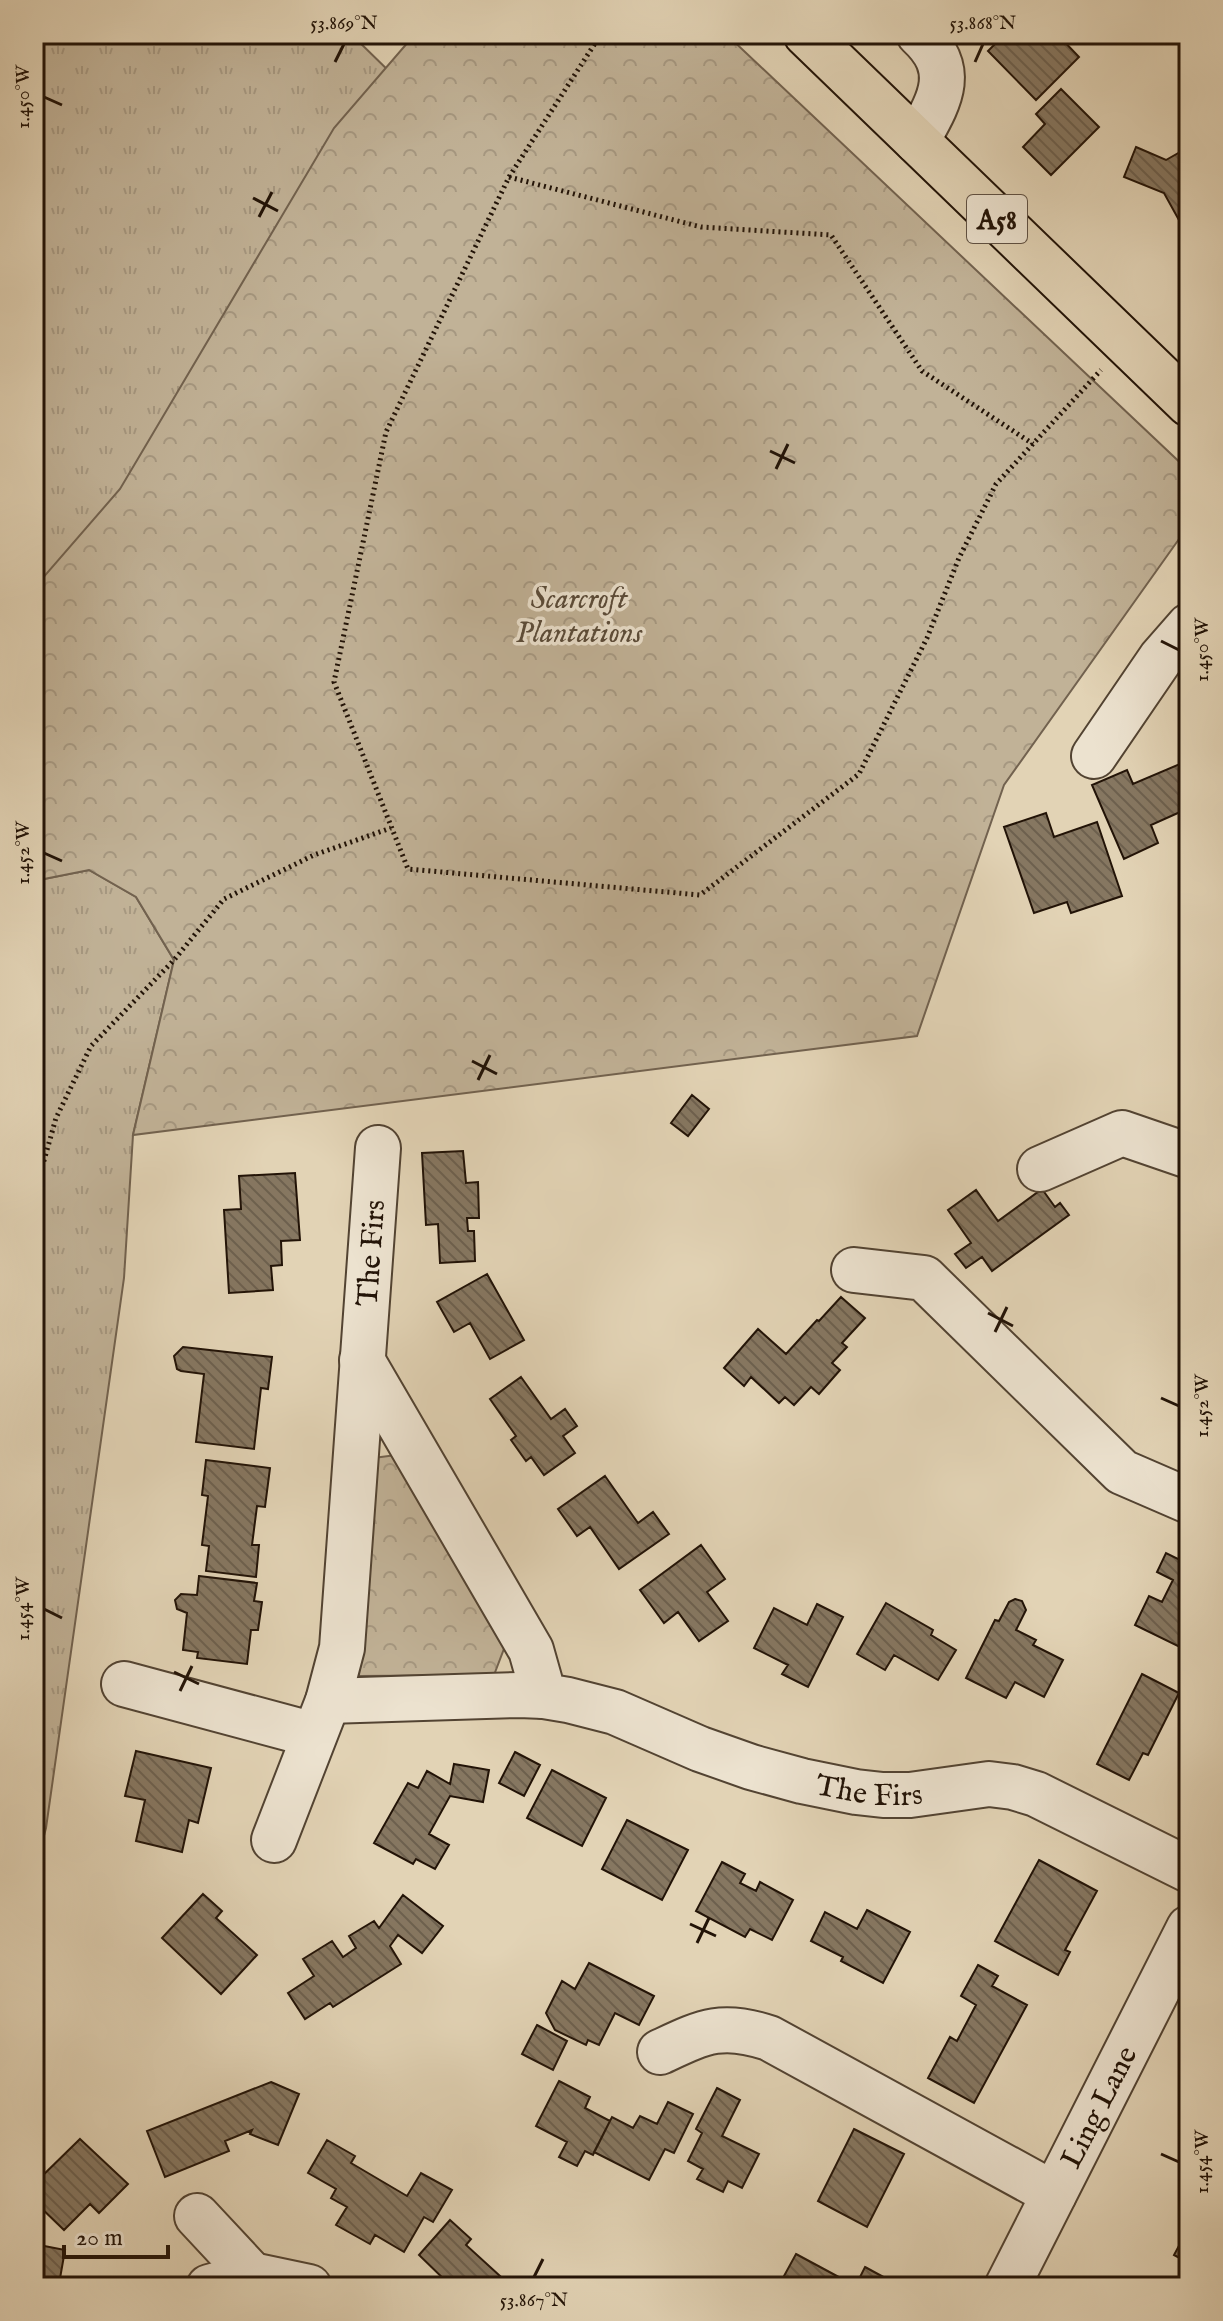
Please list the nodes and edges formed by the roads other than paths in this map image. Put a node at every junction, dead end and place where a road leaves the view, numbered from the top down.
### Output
1 (806, 34) edge
2 (919, 34) edge
3 (917, 141) junction
4 (1189, 404) edge
5 (1189, 626) edge
6 (1094, 756) dead end
7 (378, 1148) dead end
8 (1189, 1156) edge
9 (1040, 1169) dead end
10 (854, 1270) dead end
11 (362, 1360) junction
12 (1189, 1501) edge
13 (124, 1684) dead end
14 (544, 1696) junction
15 (321, 1718) junction
16 (274, 1840) dead end
17 (1189, 1870) edge
18 (1189, 1928) edge
19 (660, 2052) dead end
20 (1054, 2194) junction
21 (197, 2216) dead end
22 (252, 2275) junction
23 (209, 2287) edge
24 (309, 2287) edge
25 (1007, 2287) edge

1 - 3 main road, A58
2 - 3 street
3 - 4 main road, A58
5 - 6 street
7 - 11 street, The Firs
8 - 9 street
10 - 12 street
11 - 14 street
11 - 15 street, The Firs
13 - 15 street, The Firs
14 - 15 street, The Firs
14 - 17 street, The Firs
15 - 16 street, The Firs
18 - 20 street, Ling Lane
19 - 20 street
20 - 25 street, Ling Lane
21 - 22 street
22 - 23 street
22 - 24 street

